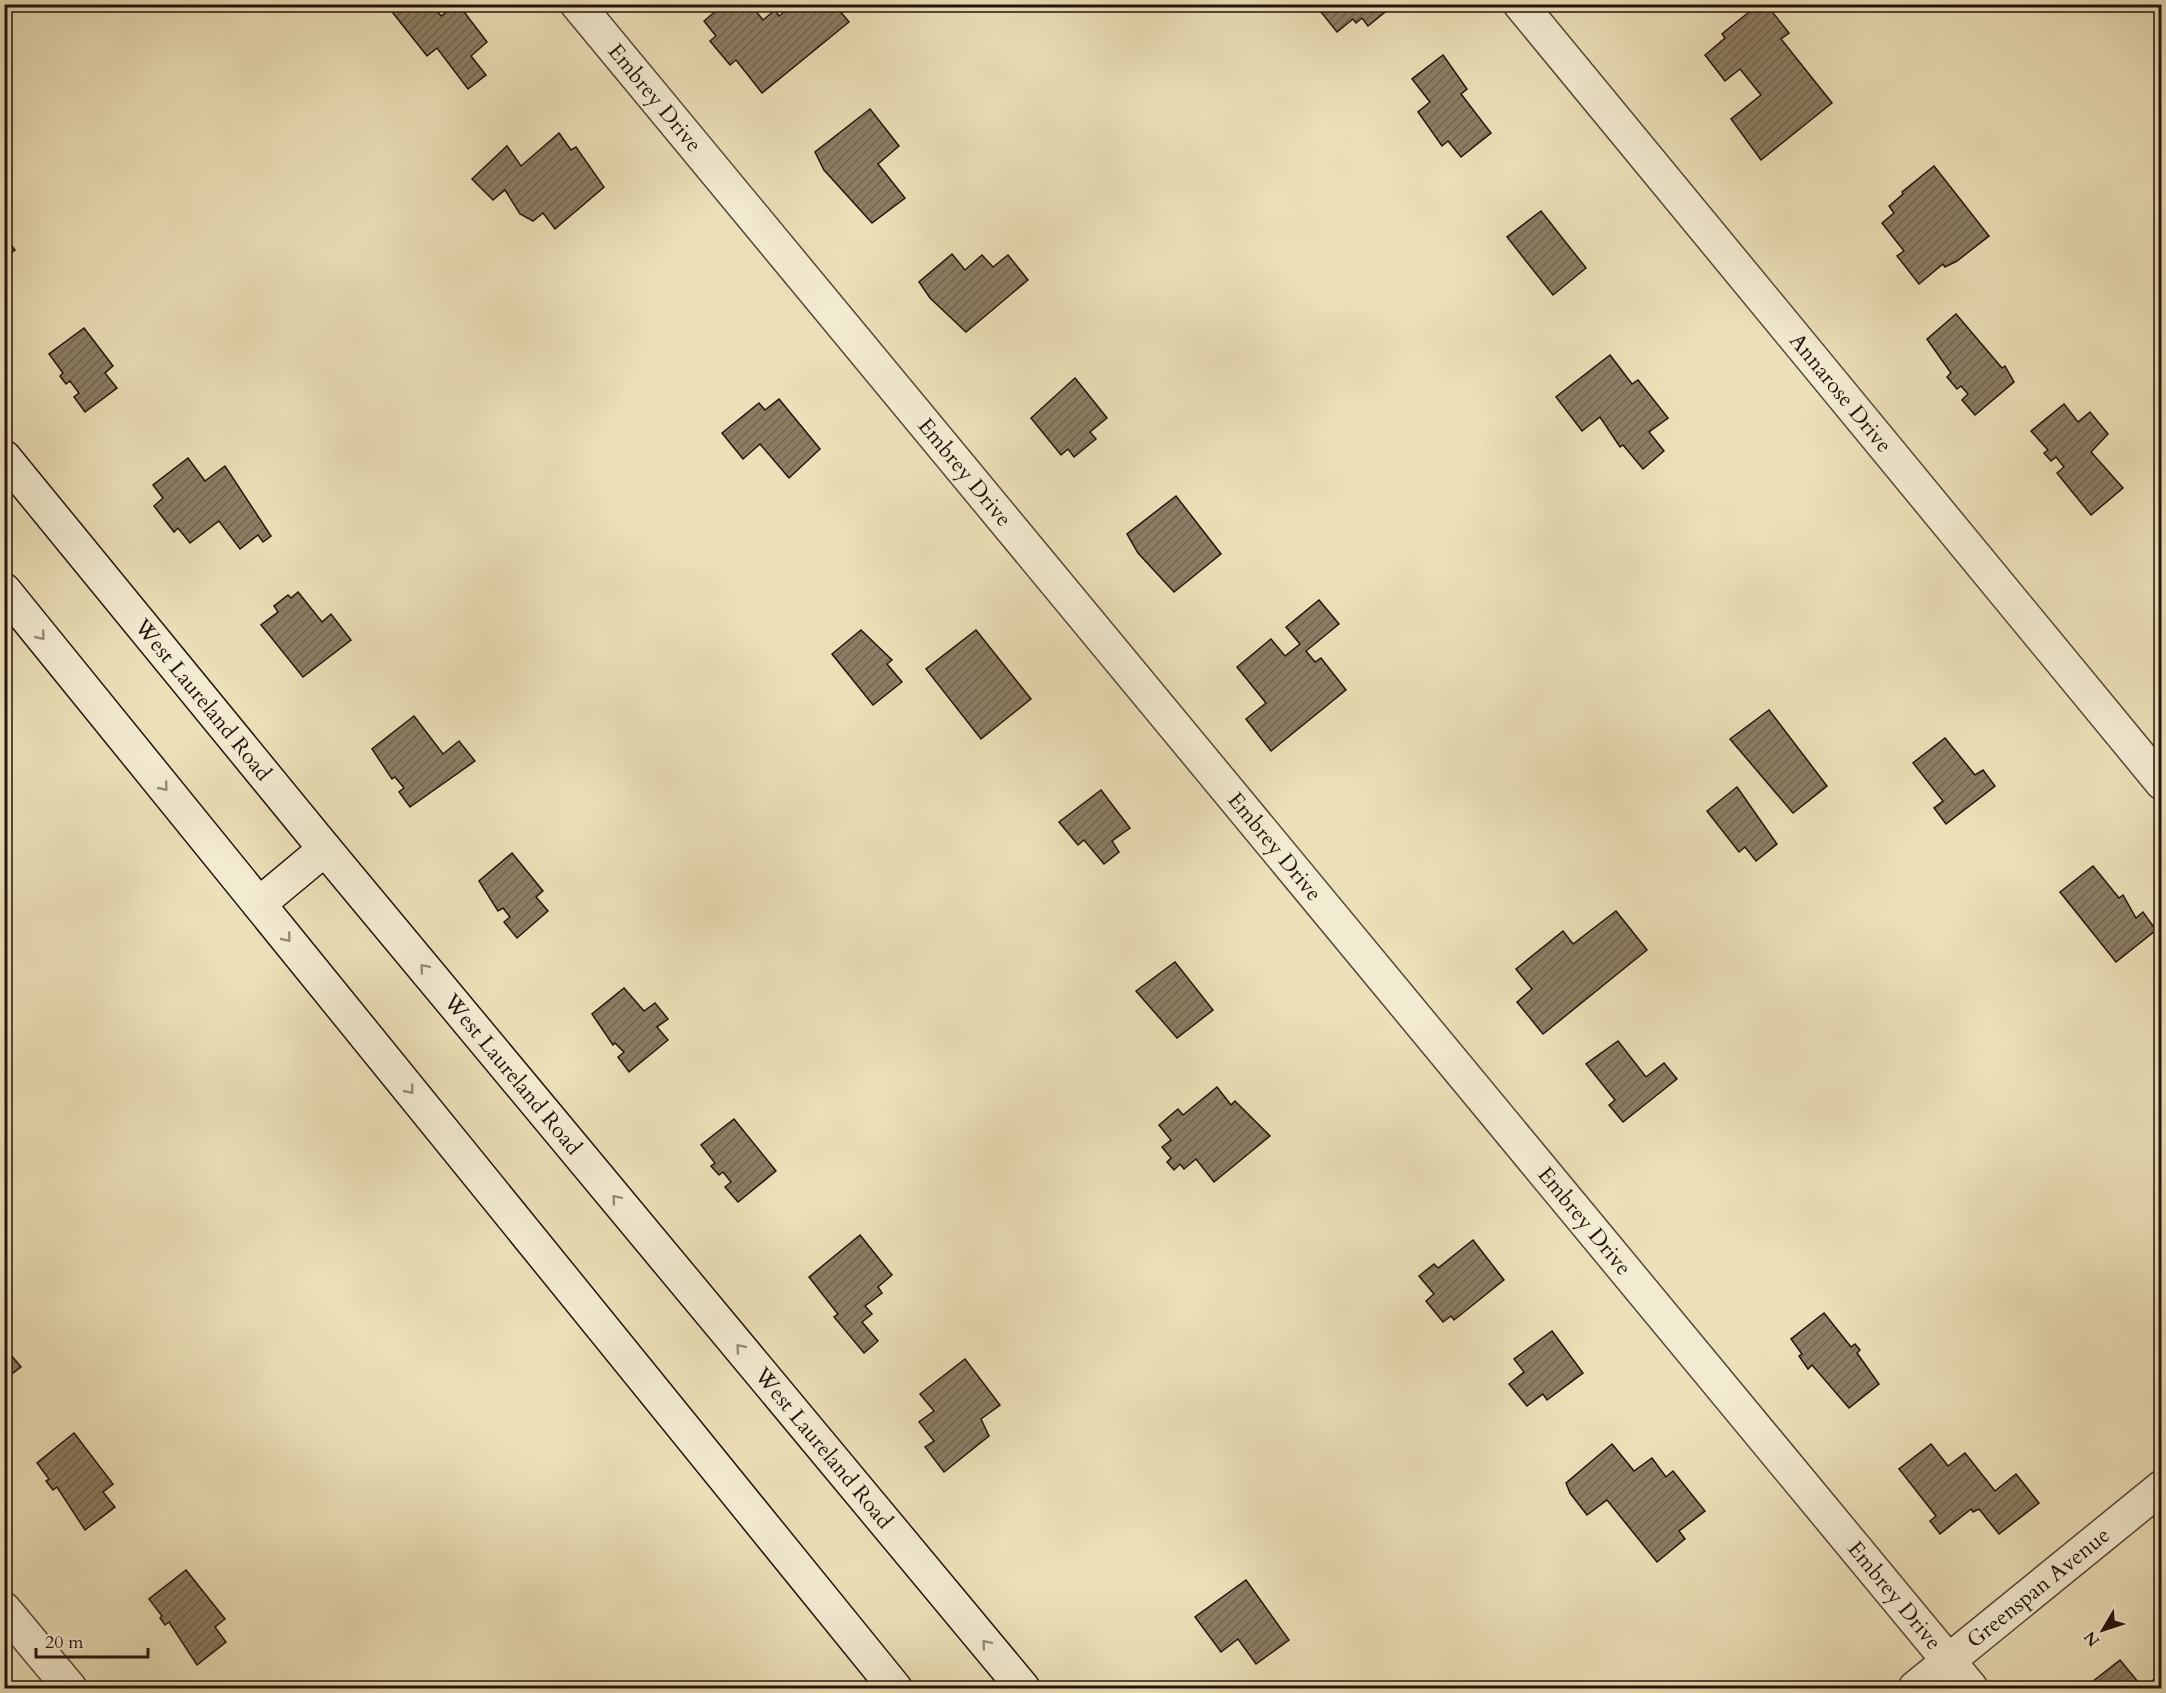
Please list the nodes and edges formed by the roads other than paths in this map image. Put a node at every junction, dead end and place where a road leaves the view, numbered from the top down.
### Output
1 (577, 4) edge
2 (1520, 4) edge
3 (4, 458) edge
4 (4, 590) edge
5 (2162, 783) edge
6 (325, 849) junction
7 (259, 904) junction
8 (2162, 1487) edge
9 (4, 1609) edge
10 (1948, 1661) junction
11 (70, 1689) edge
12 (895, 1689) edge
13 (1023, 1689) edge
14 (1915, 1689) edge
15 (1971, 1689) edge

1 - 10 street, Embrey Drive
2 - 5 street, Annarose Drive
3 - 6 street, West Laureland Road
4 -> 7 street
6 - 7 street
13 -> 6 street, West Laureland Road
7 -> 12 street
8 - 10 street, Greenspan Avenue
9 - 11 street
10 - 14 street, Greenspan Avenue
10 - 15 street, Embrey Drive

